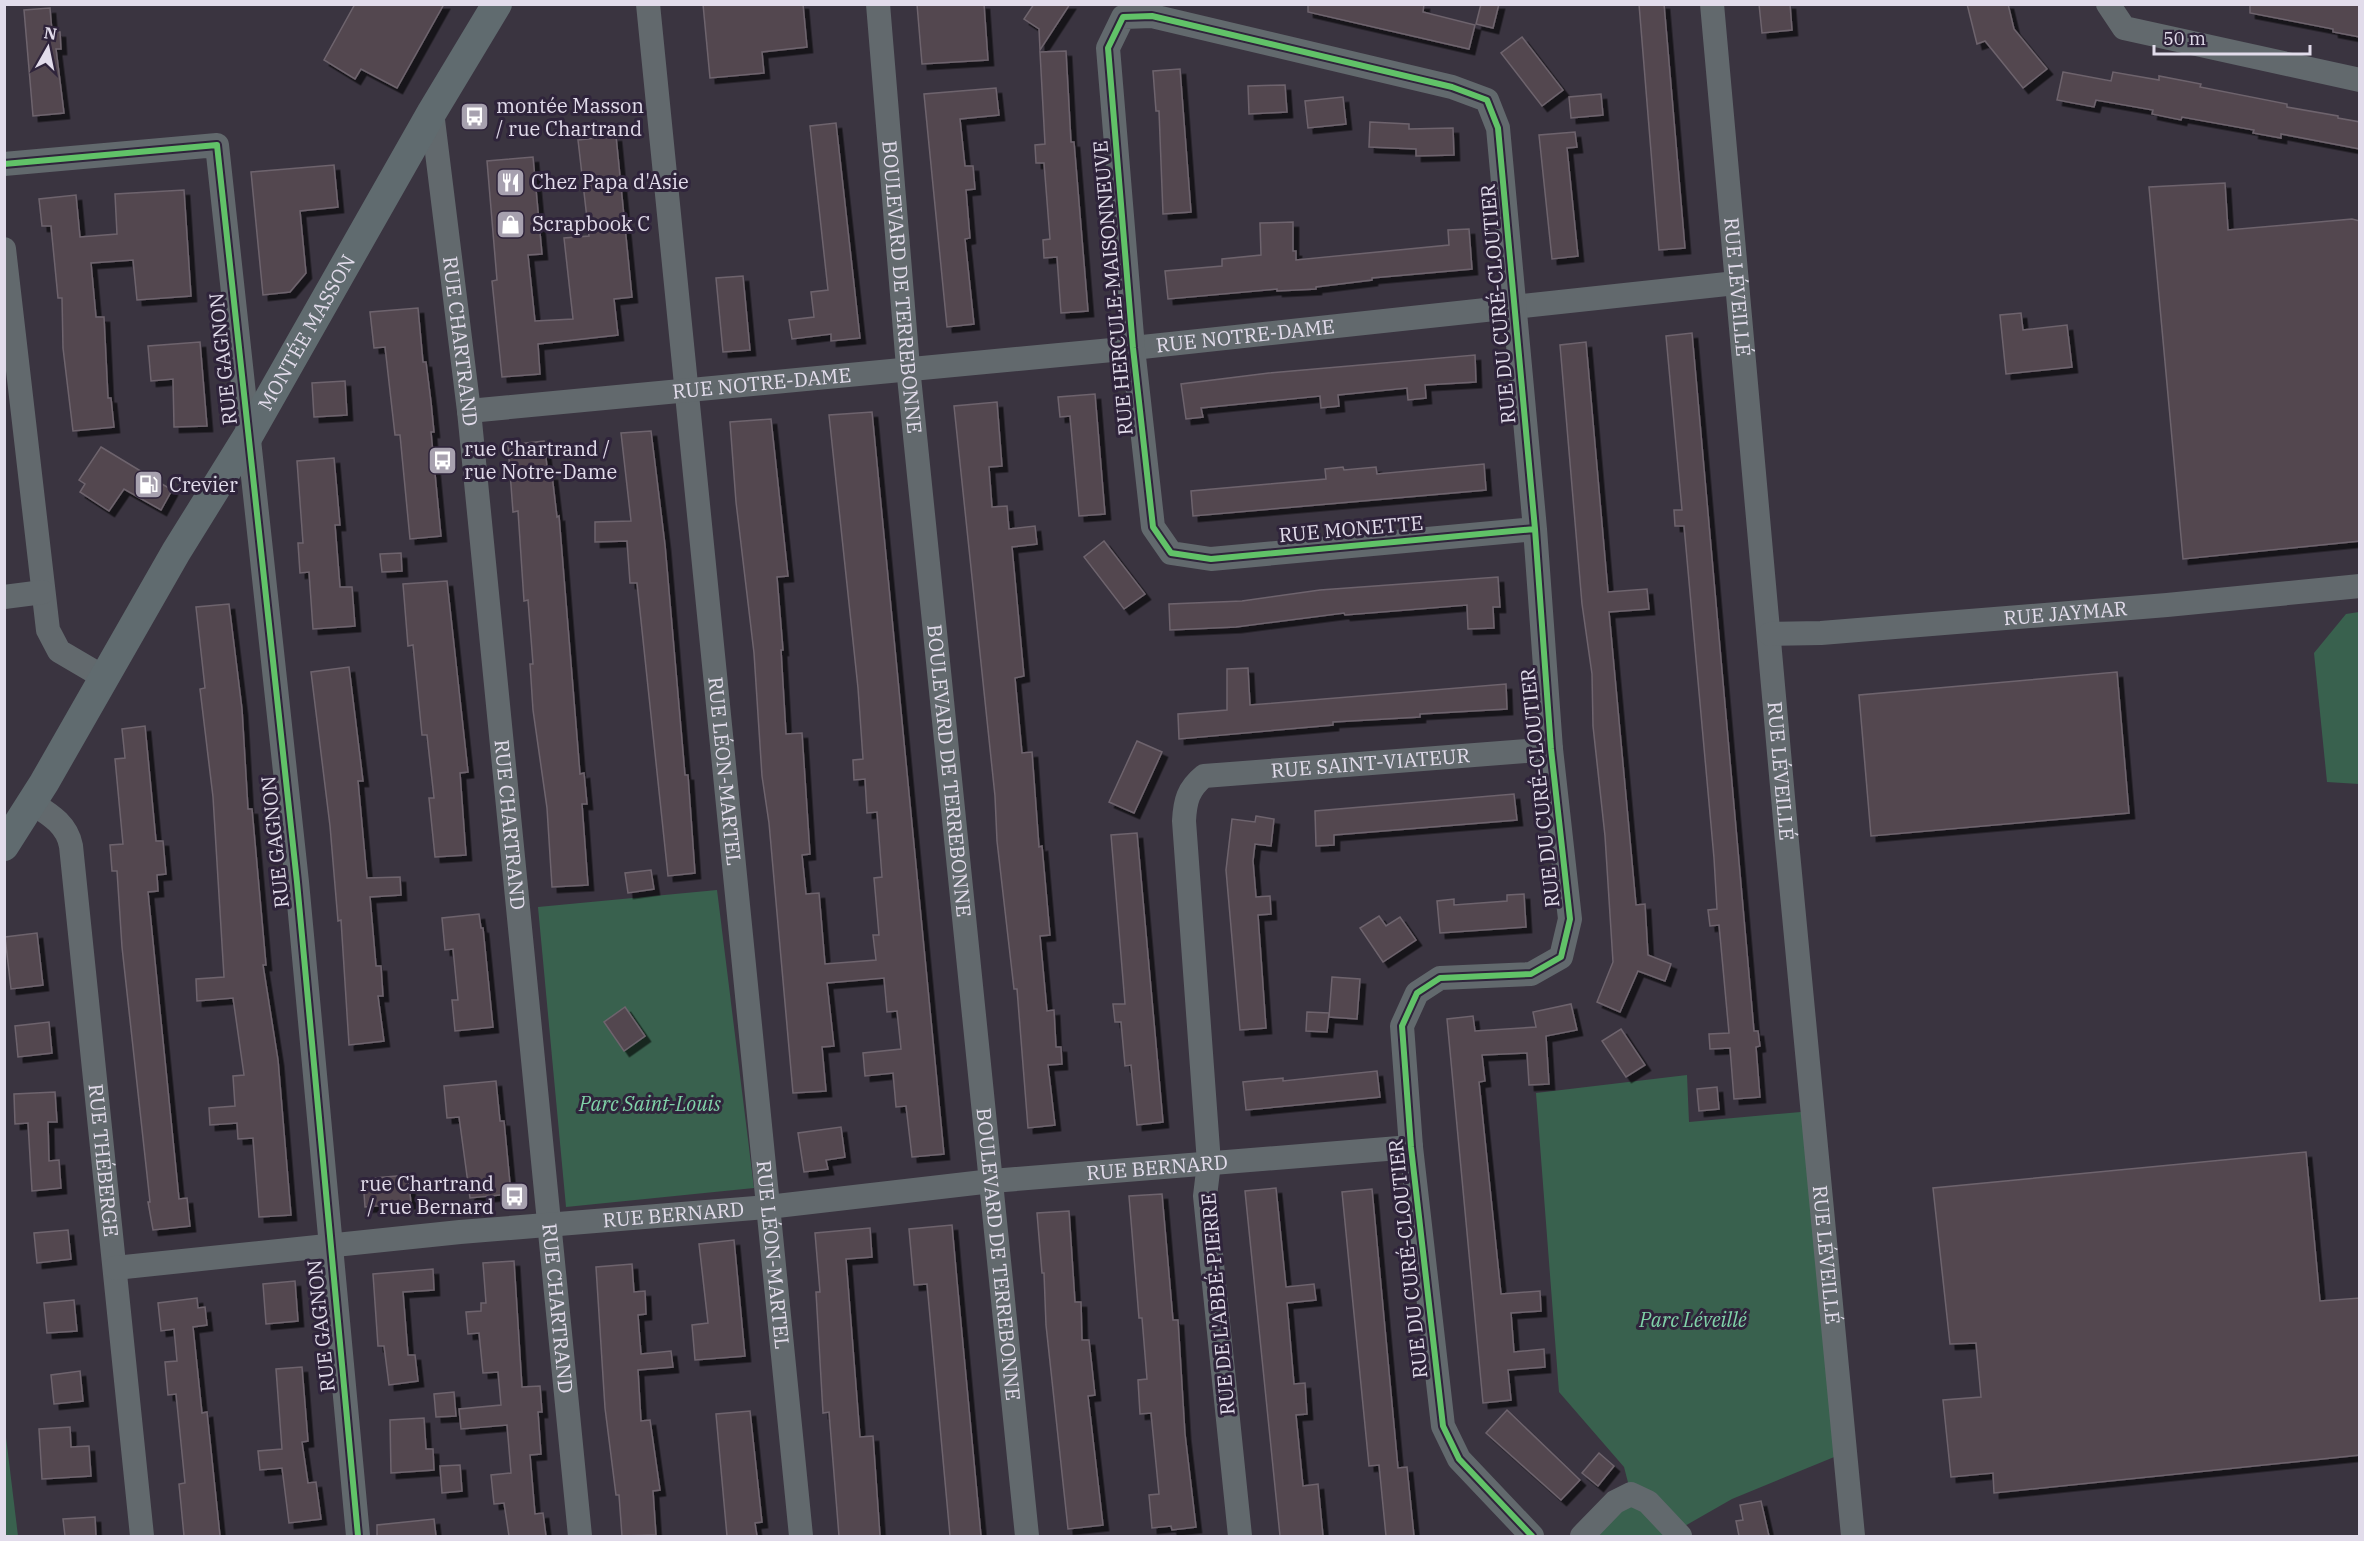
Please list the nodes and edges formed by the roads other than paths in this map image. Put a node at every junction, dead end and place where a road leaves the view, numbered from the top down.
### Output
1 (497, 4) edge
2 (648, 4) edge
3 (878, 4) edge
4 (1712, 4) edge
5 (2108, 4) edge
6 (2360, 80) edge
7 (1487, 100) joint
8 (432, 112) junction
9 (4, 164) edge
10 (4, 249) edge
11 (1736, 283) junction
12 (1515, 306) junction
13 (1133, 348) junction
14 (908, 367) junction
15 (685, 390) junction
16 (469, 411) junction
17 (248, 436) junction
18 (1535, 529) junction
19 (1171, 553) joint
20 (2360, 586) edge
21 (43, 592) junction
22 (4, 597) edge
23 (1770, 634) junction
24 (105, 678) junction
25 (1551, 749) junction
26 (1192, 786) joint
27 (32, 803) junction
28 (4, 846) edge
29 (1411, 1147) junction
30 (1209, 1163) junction
31 (992, 1181) junction
32 (768, 1207) junction
33 (551, 1226) junction
34 (329, 1247) junction
35 (116, 1268) junction
36 (142, 1536) edge
37 (358, 1536) edge
38 (580, 1536) edge
39 (801, 1536) edge
40 (1027, 1536) edge
41 (1240, 1536) edge
42 (1532, 1536) edge
43 (1582, 1536) edge
44 (1680, 1536) edge
45 (1853, 1536) edge

1 - 8 main road, MONTÉE MASSON
2 - 15 street, RUE LÉON-MARTEL
3 - 14 street, BOULEVARD DE TERREBONNE
4 - 11 street, RUE LÉVEILLÉ
5 - 6 street
7 - 12 street, RUE DU CURÉ-CLOUTIER
7 - 13 street, RUE HERCULE-MAISONNEUVE
8 - 16 street, RUE CHARTRAND
8 - 17 main road, MONTÉE MASSON
9 - 17 street, RUE GAGNON
10 - 21 street
11 - 12 street, RUE NOTRE-DAME
11 - 23 street, RUE LÉVEILLÉ
12 - 13 street, RUE NOTRE-DAME
12 - 18 street, RUE DU CURÉ-CLOUTIER
13 - 14 street, RUE NOTRE-DAME
13 - 19 street, RUE HERCULE-MAISONNEUVE
14 - 15 street, RUE NOTRE-DAME
14 - 31 street, BOULEVARD DE TERREBONNE
15 - 16 street, RUE NOTRE-DAME
15 - 32 street, RUE LÉON-MARTEL
16 - 33 street, RUE CHARTRAND
17 - 24 main road, MONTÉE MASSON
17 - 34 street, RUE GAGNON
18 - 19 street, RUE MONETTE
18 - 25 street, RUE DU CURÉ-CLOUTIER
20 - 23 street, RUE JAYMAR
21 - 22 street
21 - 24 street
23 - 45 street, RUE LÉVEILLÉ
24 - 27 main road, MONTÉE MASSON
25 - 26 street, RUE SAINT-VIATEUR
25 - 29 street, RUE DU CURÉ-CLOUTIER
26 - 30 street, RUE DE L'ABBÉ-PIERRE
27 - 28 main road, MONTÉE MASSON
27 - 35 street, RUE THÉBERGE
29 - 30 street, RUE BERNARD
29 - 42 street, RUE DU CURÉ-CLOUTIER
30 - 31 street, RUE BERNARD
30 - 41 street, RUE DE L'ABBÉ-PIERRE
31 - 32 street, RUE BERNARD
31 - 40 street, BOULEVARD DE TERREBONNE
32 - 33 street, RUE BERNARD
32 - 39 street, RUE LÉON-MARTEL
33 - 34 street, RUE BERNARD
33 - 38 street, RUE CHARTRAND
34 - 35 street, RUE BERNARD
34 - 37 street, RUE GAGNON
35 - 36 street, RUE THÉBERGE
43 - 44 street

